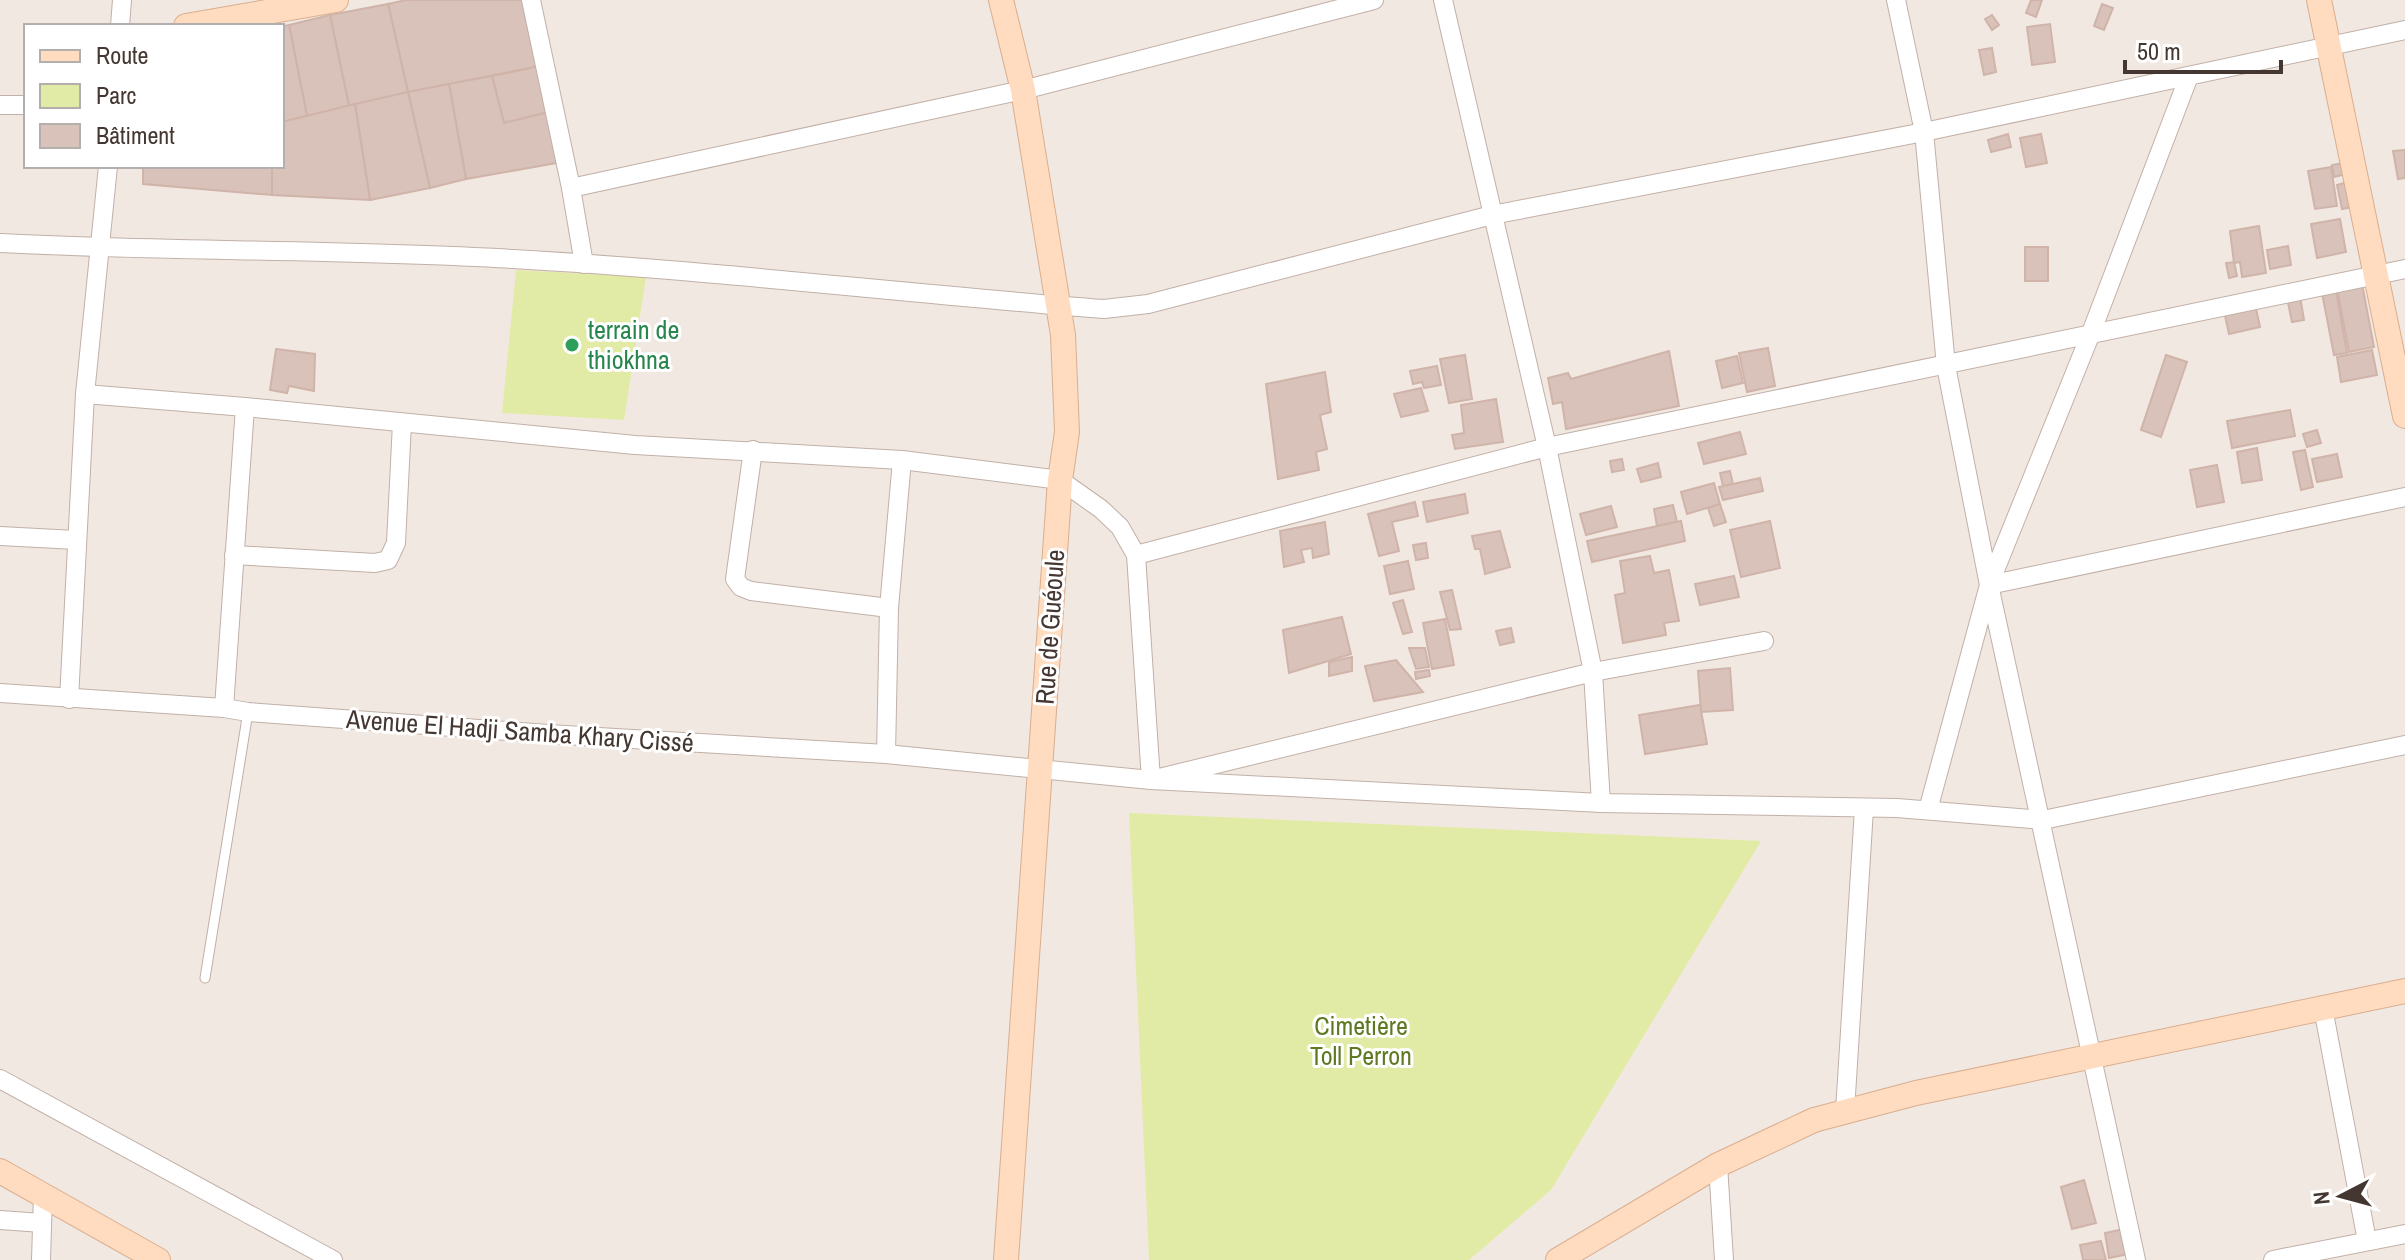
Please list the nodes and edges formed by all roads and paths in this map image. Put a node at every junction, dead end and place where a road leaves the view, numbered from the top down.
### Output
1 (122, 0) edge
2 (336, 0) edge
3 (531, 0) edge
4 (1001, 0) edge
5 (1374, 0) edge
6 (1443, 0) edge
7 (1896, 0) edge
8 (2319, 0) edge
9 (120, 24) edge
10 (198, 24) edge
11 (2405, 30) edge
12 (2327, 46) junction
13 (2189, 76) junction
14 (1023, 90) junction
15 (0, 105) edge
16 (24, 105) edge
17 (1924, 132) junction
18 (108, 168) edge
19 (571, 188) junction
20 (1492, 215) junction
21 (0, 243) edge
22 (101, 248) junction
23 (584, 264) junction
24 (2405, 269) edge
25 (2375, 276) junction
26 (1056, 305) junction
27 (2091, 333) junction
28 (1946, 366) junction
29 (85, 394) junction
30 (245, 407) junction
31 (2405, 416) edge
32 (402, 423) junction
33 (1547, 447) junction
34 (753, 450) junction
35 (902, 460) junction
36 (1060, 480) junction
37 (2405, 497) edge
38 (0, 536) edge
39 (76, 540) junction
40 (234, 555) junction
41 (1136, 555) junction
42 (1989, 585) junction
43 (889, 608) junction
44 (1764, 641) dead end
45 (1593, 672) junction
46 (0, 693) edge
47 (69, 699) junction
48 (224, 708) junction
49 (248, 712) junction
50 (2405, 745) edge
51 (886, 754) junction
52 (1041, 767) junction
53 (1151, 780) junction
54 (1601, 803) junction
55 (1864, 809) junction
56 (1928, 810) junction
57 (2043, 820) junction
58 (205, 978) dead end
59 (2405, 991) edge
60 (2323, 1008) junction
61 (2093, 1056) junction
62 (0, 1079) edge
63 (1845, 1111) junction
64 (1718, 1165) junction
65 (0, 1171) edge
66 (43, 1195) junction
67 (0, 1220) edge
68 (42, 1223) junction
69 (2405, 1234) edge
70 (2367, 1241) junction
71 (41, 1260) edge
72 (158, 1260) edge
73 (333, 1260) edge
74 (1006, 1260) edge
75 (1558, 1260) edge
76 (1724, 1260) edge
77 (2136, 1260) edge
78 (2273, 1260) edge

1 - 9 street
2 - 10 street
3 - 19 street
4 - 14 street, Rue de Guéoule
5 - 14 street
6 - 20 street
7 - 17 street
8 - 12 street
11 - 12 street
12 - 13 street
12 - 25 street
13 - 17 street
13 - 27 street
14 - 19 street
14 - 26 street, Rue de Guéoule
15 - 16 street
17 - 20 street
17 - 28 street
18 - 22 street
19 - 23 street
20 - 26 street
20 - 33 street
21 - 22 street
22 - 23 street
22 - 29 street
23 - 26 street
24 - 25 street
25 - 27 street
25 - 31 street
26 - 36 street, Rue de Guéoule
27 - 28 street
27 - 42 street
28 - 33 street
28 - 42 street
29 - 30 street
29 - 39 street
30 - 32 street
30 - 40 street
32 - 34 street
32 - 40 street
33 - 41 street
33 - 45 street
34 - 35 street
34 - 43 street
35 - 36 street
35 - 43 street
36 - 41 street
36 - 52 street, Rue de Guéoule
37 - 42 street
38 - 39 street
39 - 47 street
40 - 48 street
41 - 53 street
42 - 56 street
42 - 57 street
43 - 51 street
44 - 45 street
45 - 53 street
45 - 54 street
46 - 47 street, Avenue El Hadji Samba Khary Cissé
47 - 48 street, Avenue El Hadji Samba Khary Cissé
48 - 49 street, Avenue El Hadji Samba Khary Cissé
49 - 51 street, Avenue El Hadji Samba Khary Cissé
49 - 58 lane
50 - 57 street, Avenue El Hadji Samba Khary Cissé
51 - 52 street, Avenue El Hadji Samba Khary Cissé
52 - 53 street, Avenue El Hadji Samba Khary Cissé
52 - 74 street, Rue de Guéoule
53 - 54 street, Avenue El Hadji Samba Khary Cissé
54 - 55 street, Avenue El Hadji Samba Khary Cissé
55 - 56 street, Avenue El Hadji Samba Khary Cissé
55 - 63 street
56 - 57 street, Avenue El Hadji Samba Khary Cissé
57 - 61 street
59 - 60 street
60 - 61 street
60 - 70 street
61 - 63 street
61 - 77 street
62 - 73 street
63 - 64 street
64 - 75 street
64 - 76 street
65 - 66 street
66 - 68 street
66 - 72 street
67 - 68 street
68 - 71 street
69 - 70 street
70 - 78 street

